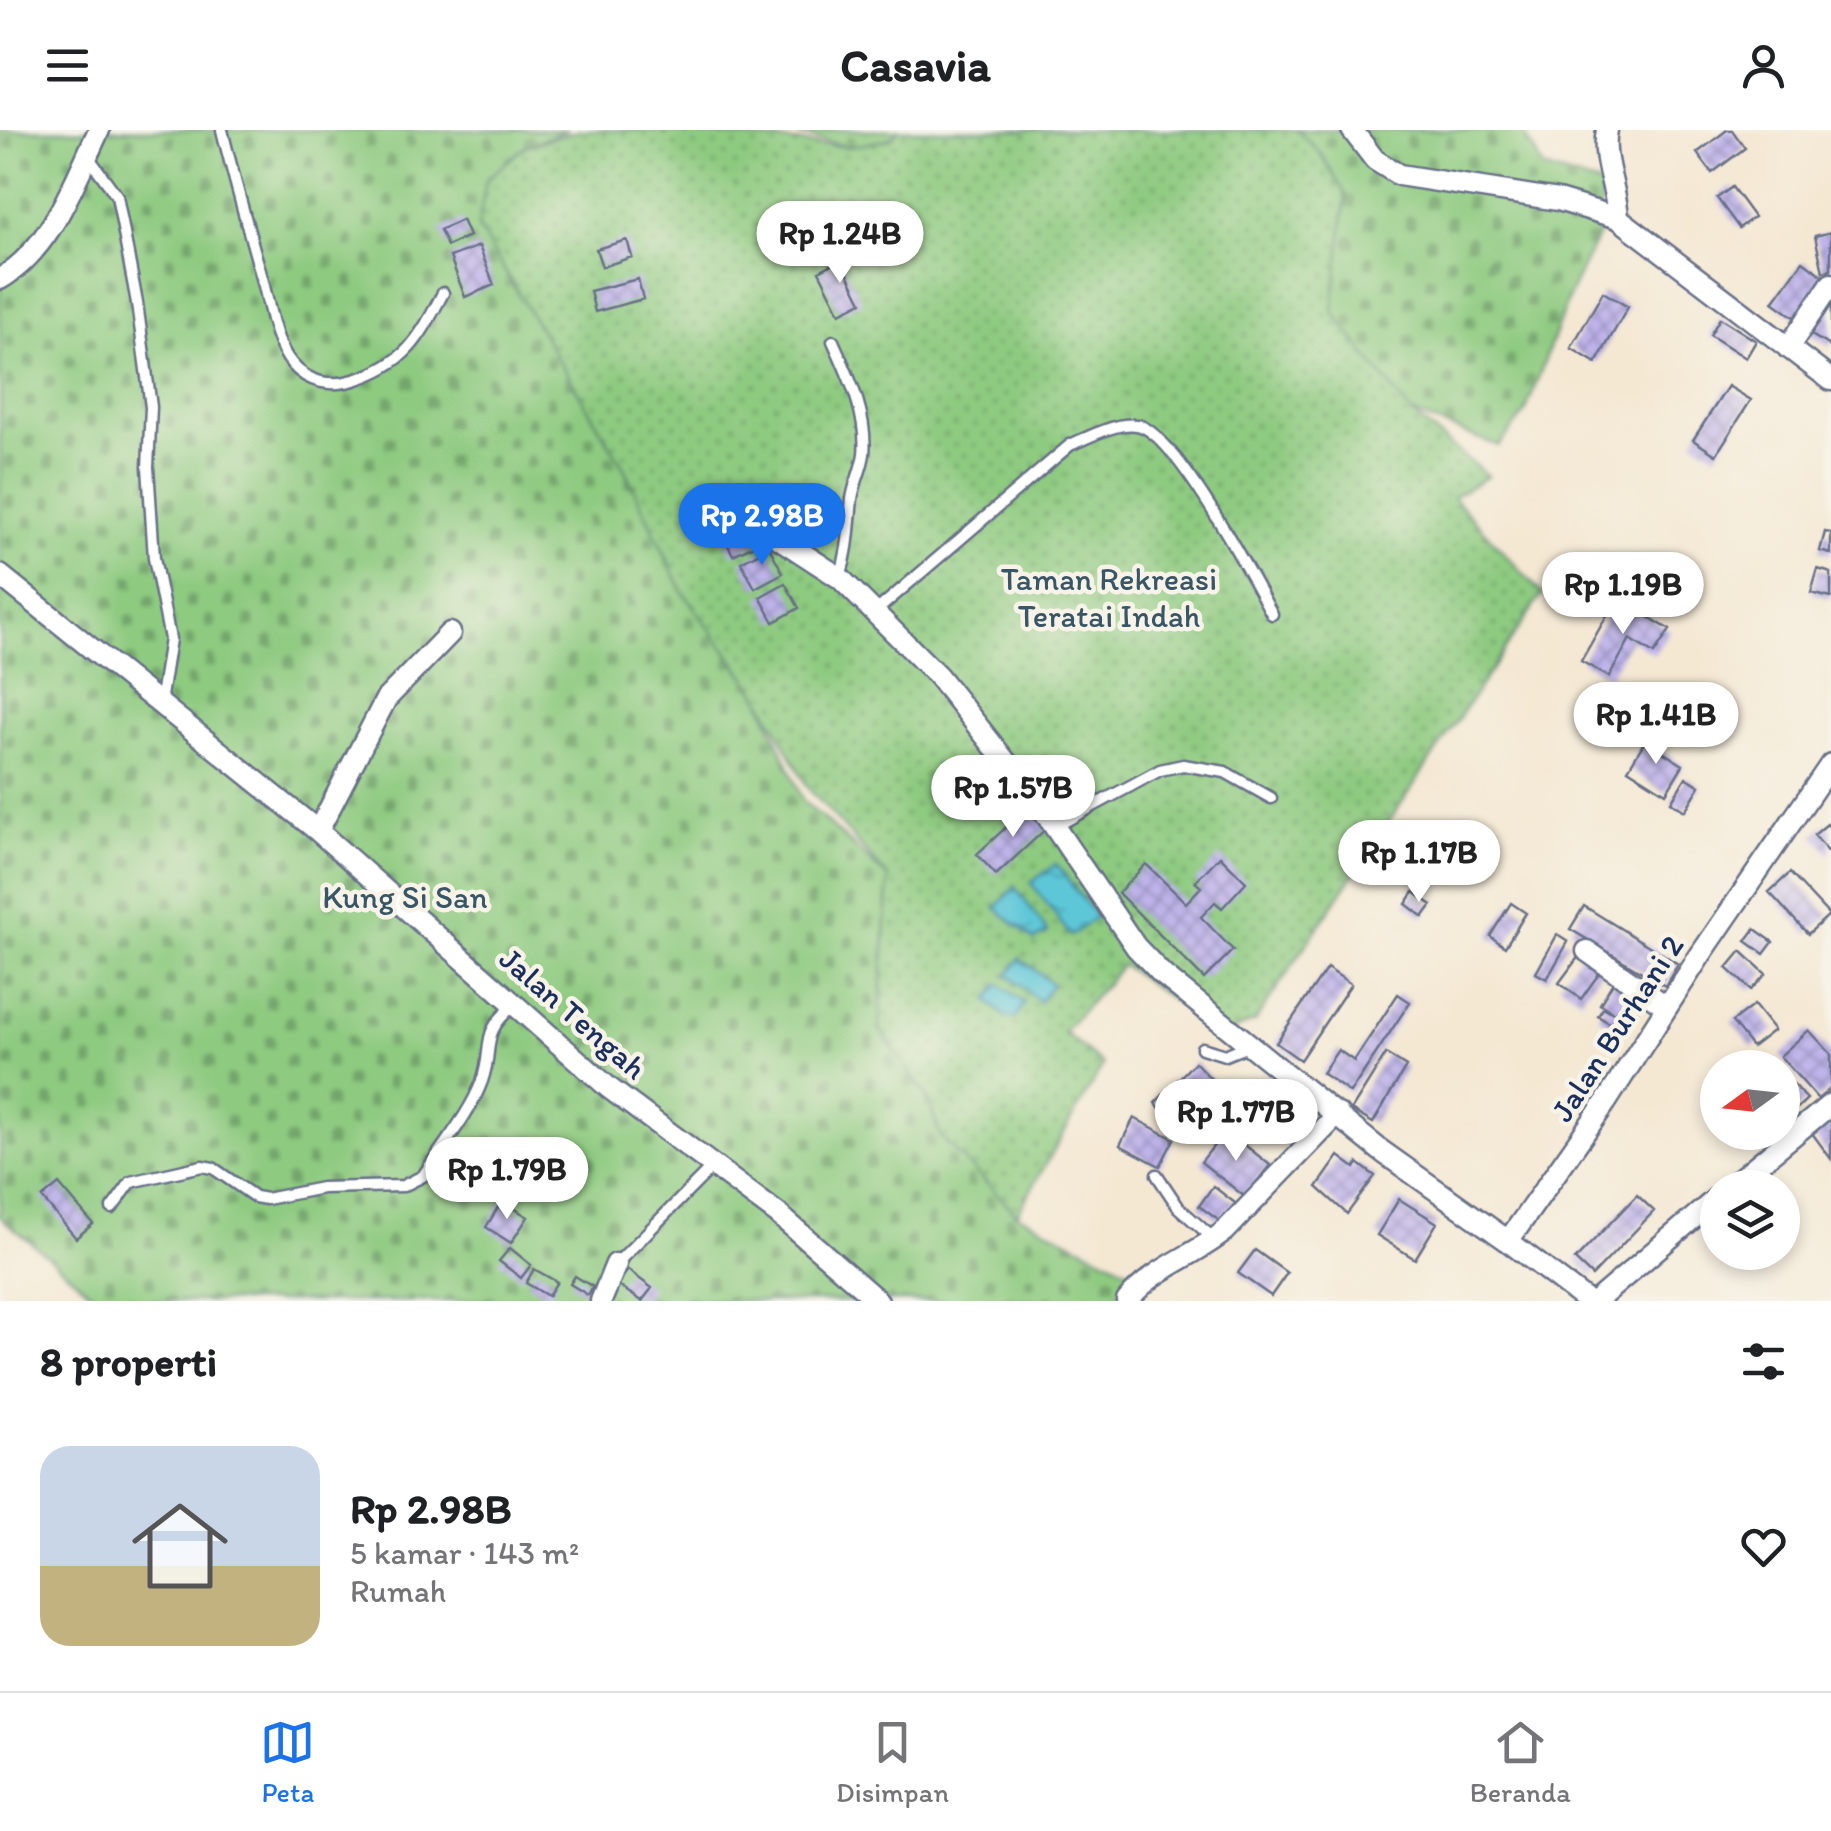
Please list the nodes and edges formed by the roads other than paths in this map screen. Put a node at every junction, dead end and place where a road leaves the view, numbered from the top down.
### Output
1 (100, 130) edge
2 (222, 130) edge
3 (1352, 130) edge
4 (1608, 130) edge
5 (87, 155) junction
6 (1618, 218) junction
7 (0, 279) edge
8 (1831, 284) edge
9 (443, 293) dead end
10 (833, 341) dead end
11 (1788, 348) junction
12 (1831, 380) edge
13 (774, 536) dead end
14 (0, 575) edge
15 (840, 578) junction
16 (874, 612) junction
17 (1272, 614) dead end
18 (450, 633) dead end
19 (160, 704) junction
20 (1831, 764) edge
21 (1271, 798) dead end
22 (1056, 826) junction
23 (318, 831) junction
24 (1587, 951) dead end
25 (514, 1004) junction
26 (1667, 1007) junction
27 (1251, 1045) junction
28 (1202, 1048) dead end
29 (1831, 1104) edge
30 (1338, 1114) junction
31 (714, 1166) junction
32 (1750, 1170) edge
33 (1157, 1175) dead end
34 (112, 1208) dead end
35 (1700, 1212) edge
36 (1215, 1240) junction
37 (1508, 1242) junction
38 (616, 1264) joint
39 (602, 1301) edge
40 (878, 1301) edge
41 (1126, 1301) edge
42 (1587, 1301) edge
43 (1596, 1301) edge

1 - 5 street
2 - 9 lane
3 - 6 street
4 - 6 street
5 - 7 street
5 - 19 lane
6 - 11 street
8 - 11 street
10 - 15 lane
11 - 12 street
13 - 15 street
14 - 19 street, Jalan Tengah
15 - 16 street
16 - 17 lane
16 - 22 street
18 - 23 street
19 - 23 street, Jalan Tengah
20 - 26 street, Jalan Burhani 2
21 - 22 lane
22 - 27 street
23 - 25 street, Jalan Tengah
24 - 26 street
25 - 31 street, Jalan Tengah
25 - 34 lane
26 - 37 street, Jalan Burhani 2
27 - 28 lane
27 - 30 street
29 - 32 street
30 - 36 street
30 - 37 street
31 - 38 lane
31 - 40 street, Jalan Tengah
33 - 36 lane
35 - 43 street
36 - 41 street
37 - 42 street
38 - 39 street

